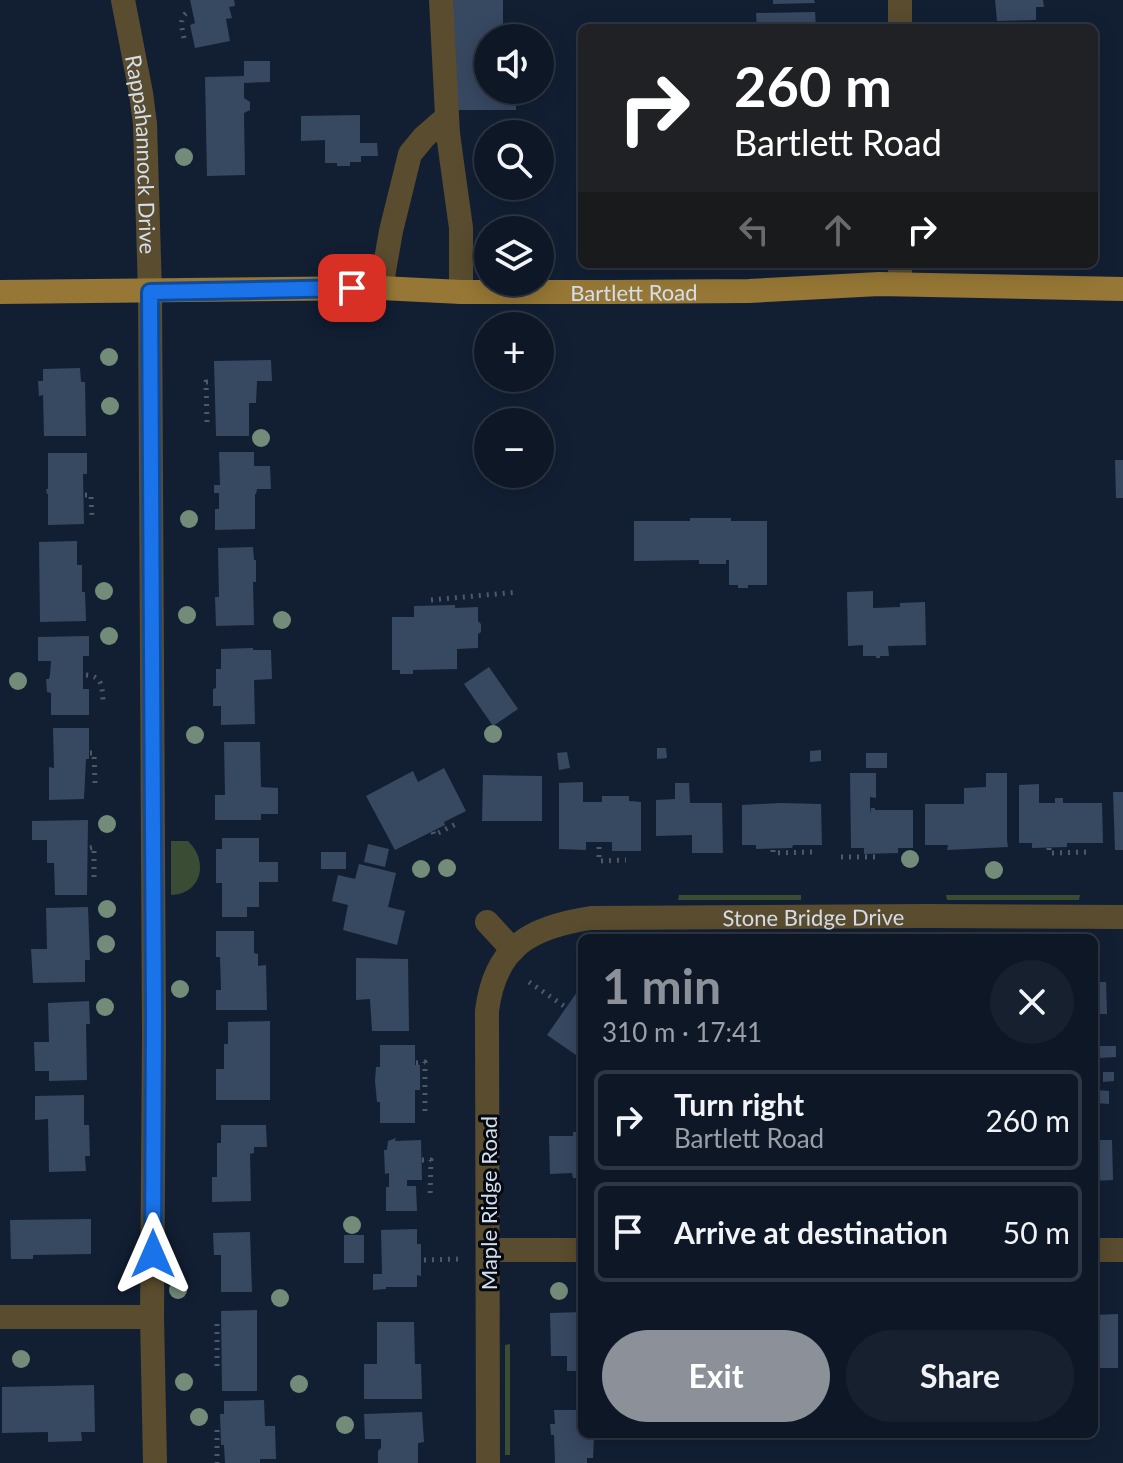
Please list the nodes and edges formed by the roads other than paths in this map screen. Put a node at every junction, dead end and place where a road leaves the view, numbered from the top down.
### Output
1 (123, 0) edge
2 (441, 0) edge
3 (900, 0) edge
4 (900, 24) edge
5 (447, 117) junction
6 (900, 274) edge
7 (381, 288) junction
8 (1123, 289) edge
9 (0, 292) edge
10 (150, 292) junction
11 (461, 292) junction
12 (1123, 917) edge
13 (487, 922) dead end
14 (513, 950) junction
15 (488, 1250) junction
16 (578, 1250) edge
17 (1098, 1250) edge
18 (1123, 1250) edge
19 (0, 1317) edge
20 (152, 1317) junction
21 (155, 1463) edge
22 (488, 1463) edge

1 - 10 street, Rappahannock Drive
2 - 5 street
3 - 4 street
5 - 7 street
5 - 11 street
6 - 8 main road, Bartlett Road
6 - 11 main road, Bartlett Road
7 - 10 main road, Bartlett Road
7 - 11 main road, Bartlett Road
9 - 10 main road, Bartlett Road
10 - 20 street, Rappahannock Drive
12 - 14 street, Stone Bridge Drive
13 - 14 street
14 - 15 street, Maple Ridge Road
15 - 16 street
15 - 22 street, Maple Ridge Road
17 - 18 street
19 - 20 street
20 - 21 street, Rappahannock Drive

